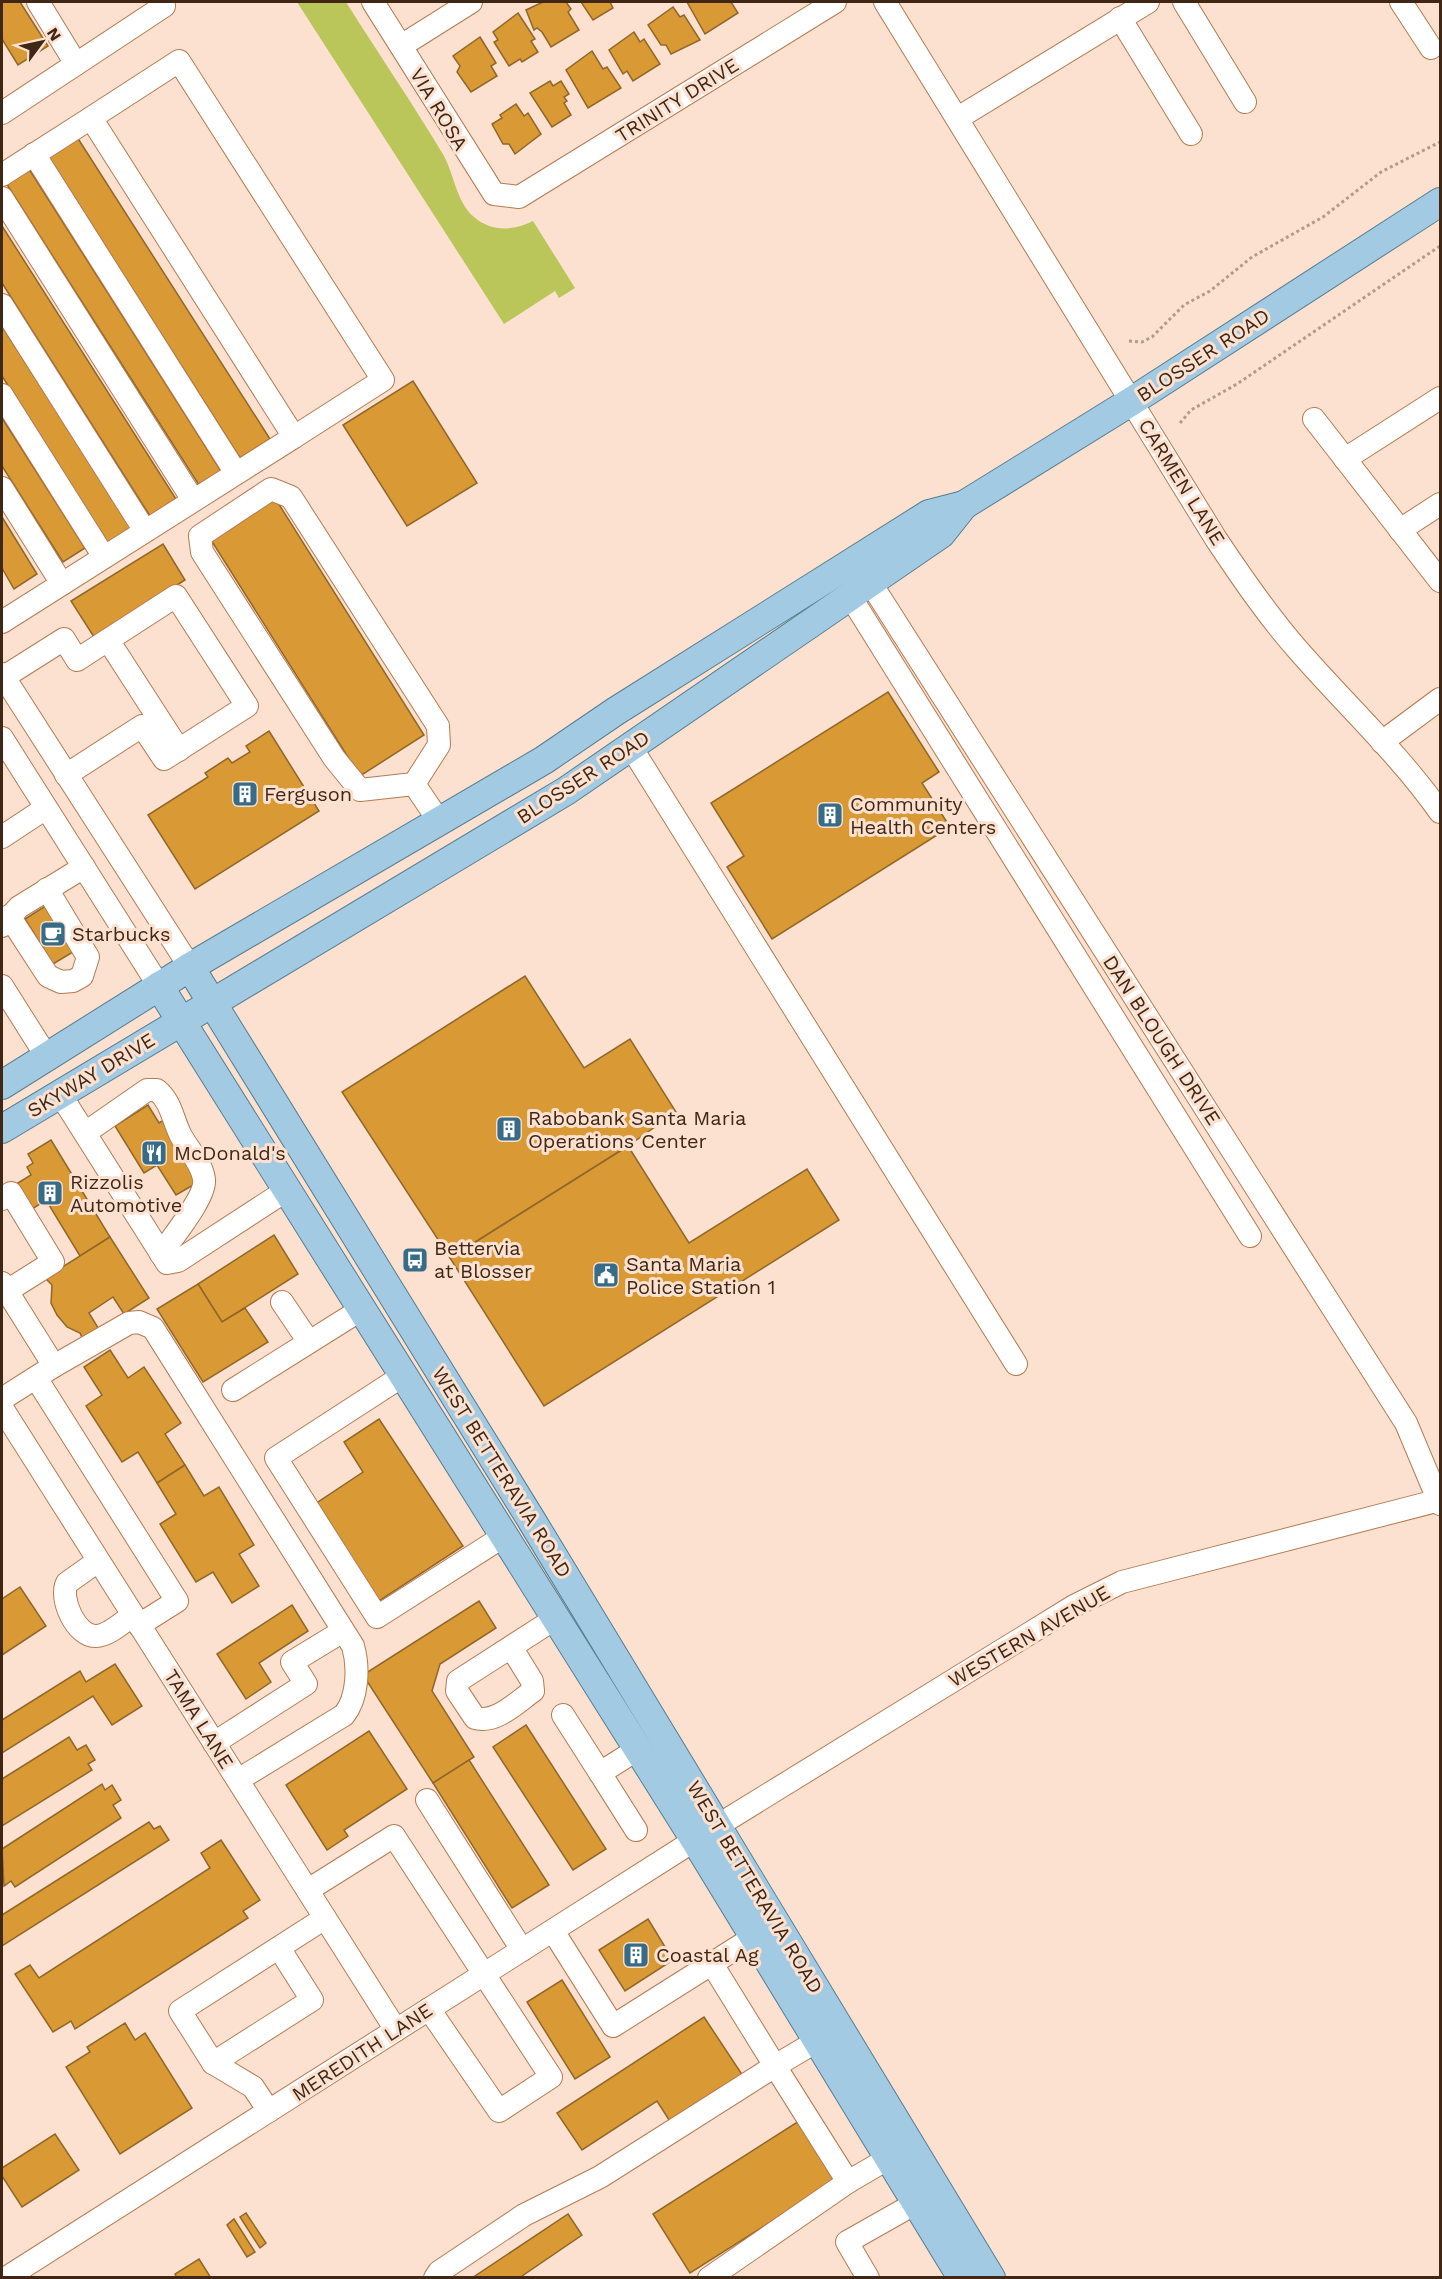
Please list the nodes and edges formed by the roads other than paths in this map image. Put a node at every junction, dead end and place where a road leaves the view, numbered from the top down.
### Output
1 (38, 2) edge
2 (372, 2) edge
3 (471, 2) edge
4 (835, 2) edge
5 (885, 2) edge
6 (1148, 2) edge
7 (1184, 2) edge
8 (1401, 2) edge
9 (164, 6) dead end
10 (1120, 18) junction
11 (401, 46) junction
12 (1431, 48) dead end
13 (76, 64) junction
14 (1245, 102) dead end
15 (2, 113) edge
16 (91, 118) junction
17 (958, 118) junction
18 (1191, 134) dead end
19 (34, 154) junction
20 (2, 175) edge
21 (519, 197) joint
22 (2, 198) edge
23 (1440, 202) edge
24 (2, 305) edge
25 (2, 395) edge
26 (1440, 398) edge
27 (1132, 401) junction
28 (1314, 419) dead end
29 (294, 437) junction
30 (1345, 459) junction
31 (236, 473) junction
32 (2, 488) edge
33 (193, 500) junction
34 (1440, 504) edge
35 (964, 505) junction
36 (1400, 530) junction
37 (145, 531) junction
38 (104, 557) junction
39 (1440, 581) edge
40 (62, 584) junction
41 (860, 589) junction
42 (2, 622) edge
43 (108, 640) junction
44 (3, 676) edge
45 (1437, 702) edge
46 (2, 738) edge
47 (1382, 742) junction
48 (631, 747) junction
49 (179, 750) junction
50 (66, 775) junction
51 (414, 784) junction
52 (46, 808) junction
53 (1440, 813) edge
54 (439, 821) junction
55 (2, 837) edge
56 (84, 867) junction
57 (47, 889) junction
58 (5, 921) edge
59 (190, 967) junction
60 (2, 986) edge
61 (159, 986) junction
62 (212, 1001) junction
63 (181, 1020) junction
64 (47, 1057) junction
65 (2, 1085) edge
66 (60, 1094) junction
67 (2, 1129) edge
68 (85, 1133) junction
69 (287, 1190) junction
70 (2, 1199) edge
71 (1250, 1236) dead end
72 (161, 1254) junction
73 (4, 1287) edge
74 (282, 1302) dead end
75 (362, 1309) junction
76 (309, 1342) junction
77 (1016, 1364) dead end
78 (45, 1372) junction
79 (404, 1375) junction
80 (233, 1390) dead end
81 (2, 1399) edge
82 (2, 1407) edge
83 (1440, 1502) edge
84 (504, 1536) junction
85 (98, 1561) junction
86 (556, 1618) junction
87 (136, 1620) junction
88 (343, 1630) junction
89 (511, 1647) dead end
90 (563, 1715) dead end
91 (214, 1743) junction
92 (638, 1749) junction
93 (600, 1773) junction
94 (238, 1780) junction
95 (427, 1800) dead end
96 (636, 1830) dead end
97 (706, 1833) junction
98 (308, 1890) junction
99 (325, 1918) junction
100 (553, 1930) junction
101 (754, 1937) junction
102 (279, 1948) junction
103 (522, 1950) junction
104 (712, 1964) junction
105 (483, 1975) junction
106 (429, 2009) junction
107 (396, 2030) junction
108 (817, 2041) junction
109 (213, 2062) junction
110 (775, 2066) junction
111 (269, 2111) junction
112 (889, 2158) junction
113 (848, 2182) junction
114 (916, 2203) junction
115 (957, 2276) edge
116 (6, 2277) edge
117 (435, 2277) edge
118 (709, 2277) edge
119 (868, 2277) edge
120 (991, 2277) edge

1 - 13 street
2 - 11 street, VIA ROSA
3 - 11 street
4 - 21 street, TRINITY DRIVE
5 - 17 street, CARMEN LANE
6 - 10 street
7 - 14 street
8 - 12 street
9 - 13 street
10 - 17 street
10 - 18 street
11 - 21 street, VIA ROSA
13 - 15 street
16 - 19 street
16 - 29 street
16 - 29 street
17 - 27 street, CARMEN LANE
19 - 20 street
19 - 31 street
22 - 33 street
23 - 27 main road, BLOSSER ROAD
24 - 37 street
25 - 38 street
26 - 30 street
27 - 35 main road, BLOSSER ROAD
27 - 47 street, CARMEN LANE
28 - 30 street
29 - 31 street
30 - 36 street
31 - 33 street
32 - 40 street
33 - 37 street
34 - 36 street
35 - 41 main road, BLOSSER ROAD
35 - 54 main road, BLOSSER ROAD
36 - 39 street
37 - 38 street
38 - 40 street
40 - 42 street
41 - 48 main road, BLOSSER ROAD
41 - 71 street
41 - 83 street, DAN BLOUGH DRIVE
43 - 44 street
43 - 49 street
43 - 49 street
44 - 50 street, WEST BETTERAVIA ROAD
45 - 47 street
46 - 52 street, WEST BETTERAVIA ROAD
47 - 53 street, CARMEN LANE
48 - 62 main road, BLOSSER ROAD
48 - 77 street
49 - 50 street
50 - 59 street, WEST BETTERAVIA ROAD
51 - 51 street
51 - 54 street
52 - 55 street
52 - 56 street, WEST BETTERAVIA ROAD
54 - 59 main road, BLOSSER ROAD
56 - 57 street
56 - 61 street, WEST BETTERAVIA ROAD
57 - 58 street
57 - 58 street
59 - 61 main road, BLOSSER ROAD
59 - 62 main road, WEST BETTERAVIA ROAD
60 - 64 street
61 - 63 main road, WEST BETTERAVIA ROAD
61 - 64 main road, SKYWAY DRIVE
62 - 63 main road, BLOSSER ROAD
62 - 97 main road, WEST BETTERAVIA ROAD
63 - 66 main road, SKYWAY DRIVE
63 - 69 main road, WEST BETTERAVIA ROAD
64 - 65 main road, SKYWAY DRIVE
66 - 67 main road, SKYWAY DRIVE
66 - 68 street
68 - 72 street
68 - 72 street
69 - 72 street
69 - 75 main road, WEST BETTERAVIA ROAD
70 - 73 street
73 - 78 street
74 - 76 street
75 - 76 street
75 - 79 main road, WEST BETTERAVIA ROAD
76 - 80 street
78 - 81 street
78 - 87 street
78 - 88 street
79 - 84 main road, WEST BETTERAVIA ROAD
79 - 84 street
82 - 85 street, TAMA LANE
83 - 97 street, WESTERN AVENUE
84 - 86 main road, WEST BETTERAVIA ROAD
85 - 87 street, TAMA LANE
85 - 87 street
86 - 89 street
86 - 92 main road, WEST BETTERAVIA ROAD
87 - 91 street, TAMA LANE
88 - 91 street
88 - 94 street
90 - 93 street
91 - 94 street, TAMA LANE
92 - 93 street
92 - 97 main road, WEST BETTERAVIA ROAD
93 - 96 street
94 - 98 street, TAMA LANE
95 - 103 street
97 - 100 street, MEREDITH LANE
97 - 101 main road, WEST BETTERAVIA ROAD
97 - 120 main road, WEST BETTERAVIA ROAD
98 - 99 street, TAMA LANE
98 - 105 street
99 - 102 street
99 - 107 street, TAMA LANE
100 - 103 street, MEREDITH LANE
100 - 104 street
101 - 104 street
101 - 108 main road, WEST BETTERAVIA ROAD
102 - 109 street
102 - 109 street
103 - 105 street, MEREDITH LANE
104 - 110 street
105 - 106 street, MEREDITH LANE
105 - 106 street
106 - 107 street, MEREDITH LANE
107 - 111 street, MEREDITH LANE
108 - 110 street
108 - 112 main road, WEST BETTERAVIA ROAD
109 - 111 street
110 - 113 street
110 - 117 street
111 - 116 street, MEREDITH LANE
112 - 113 street
112 - 114 main road, WEST BETTERAVIA ROAD
113 - 118 street
114 - 115 main road, WEST BETTERAVIA ROAD
114 - 119 street

